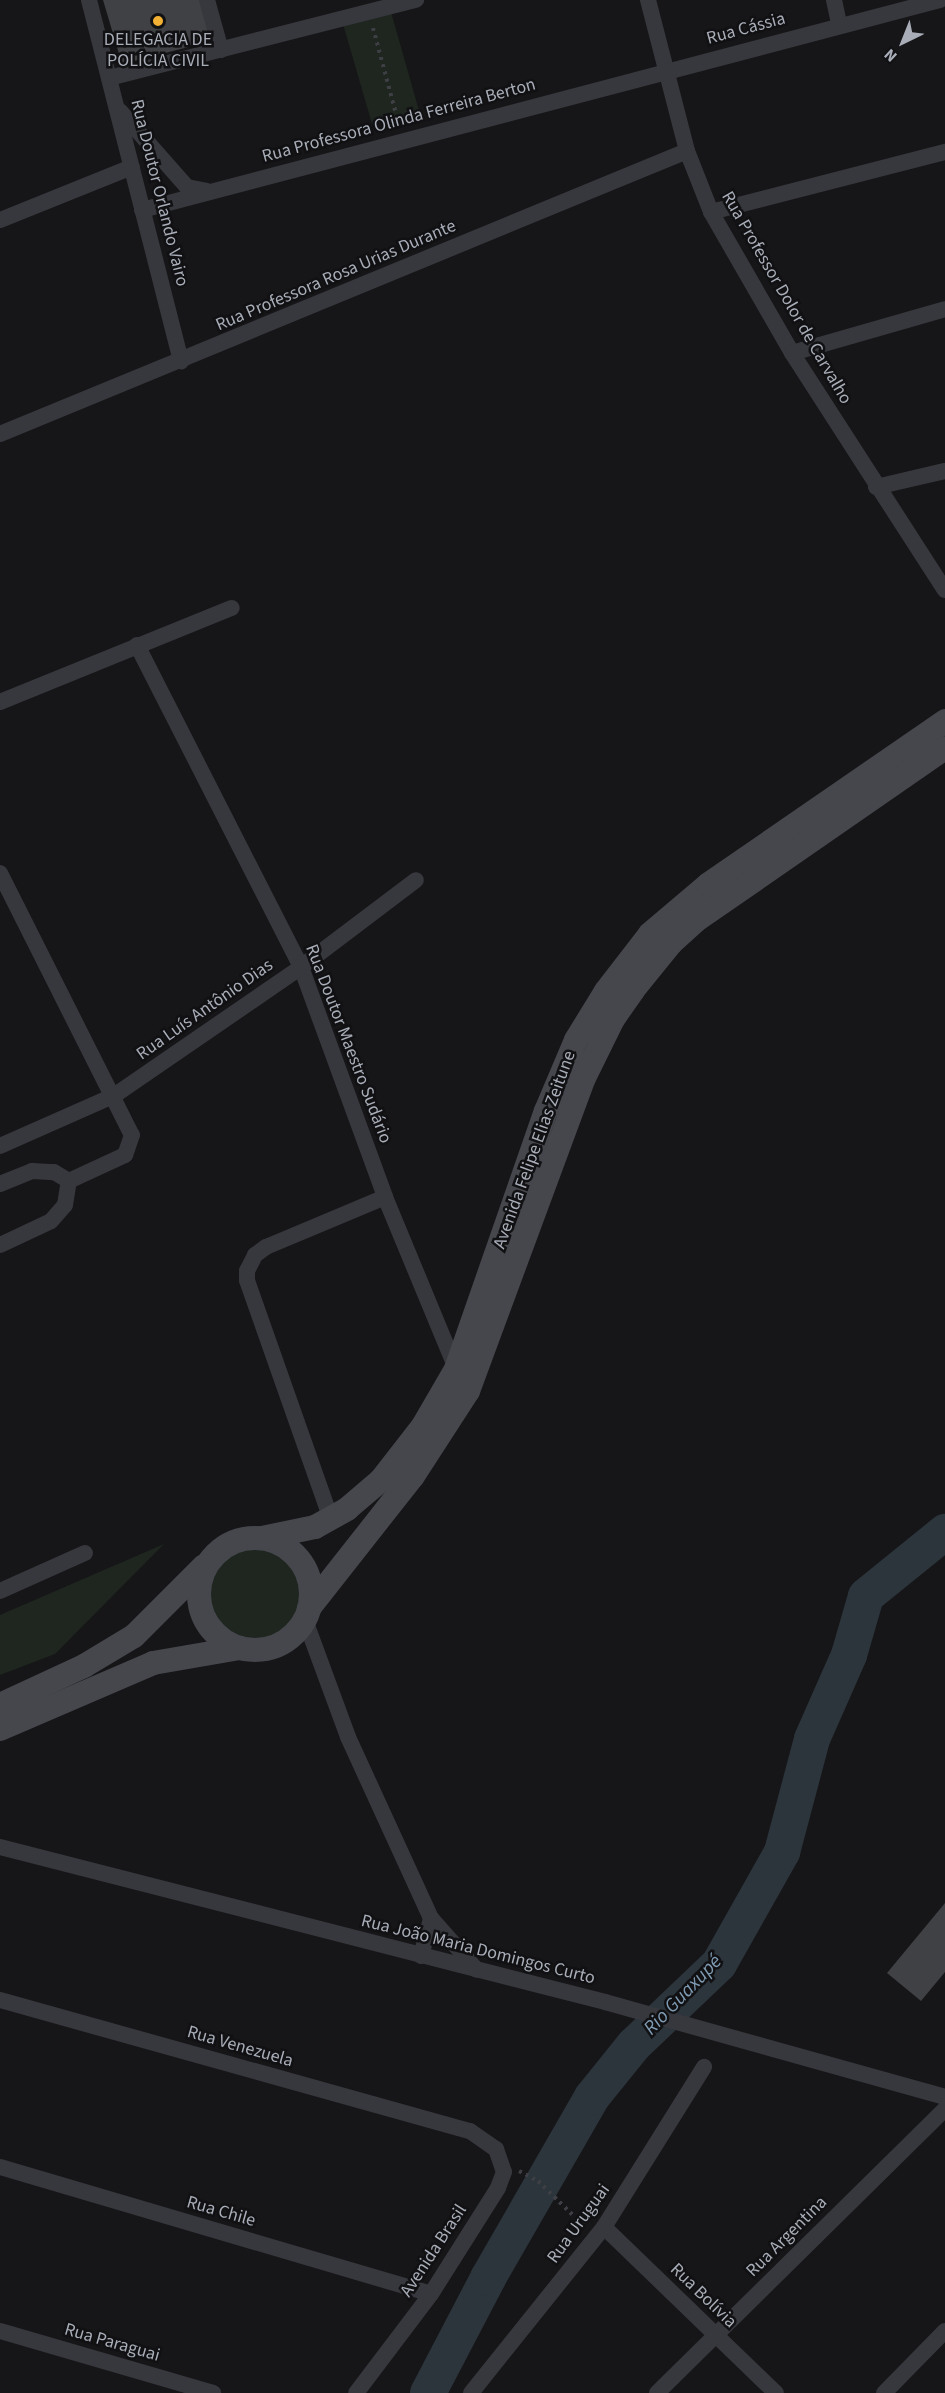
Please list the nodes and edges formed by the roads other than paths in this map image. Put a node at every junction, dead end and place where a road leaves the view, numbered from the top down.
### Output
1 (89, 0) edge
2 (207, 0) edge
3 (416, 0) edge
4 (648, 0) edge
5 (834, 0) edge
6 (940, 0) edge
7 (840, 24) junction
8 (221, 50) junction
9 (667, 71) junction
10 (109, 78) junction
11 (119, 109) junction
12 (687, 151) junction
13 (945, 152) edge
14 (132, 167) junction
15 (208, 192) junction
16 (142, 210) junction
17 (711, 212) junction
18 (0, 220) edge
19 (945, 309) edge
20 (792, 353) junction
21 (181, 361) junction
22 (0, 434) edge
23 (945, 471) edge
24 (876, 487) junction
25 (945, 590) edge
26 (231, 609) dead end
27 (137, 645) junction
28 (0, 702) edge
29 (945, 721) edge
30 (945, 748) edge
31 (0, 873) edge
32 (416, 880) dead end
33 (301, 967) junction
34 (115, 1095) junction
35 (0, 1146) edge
36 (69, 1181) junction
37 (0, 1184) edge
38 (385, 1197) junction
39 (0, 1245) edge
40 (456, 1369) junction
41 (468, 1391) junction
42 (331, 1520) junction
43 (262, 1538) junction
44 (85, 1553) dead end
45 (208, 1562) junction
46 (0, 1591) edge
47 (307, 1614) junction
48 (240, 1648) junction
49 (0, 1705) edge
50 (0, 1729) edge
51 (0, 1847) edge
52 (431, 1918) junction
53 (421, 1956) junction
54 (477, 1970) junction
55 (0, 2000) edge
56 (704, 2067) dead end
57 (945, 2097) edge
58 (945, 2109) edge
59 (470, 2131) joint
60 (0, 2167) edge
61 (600, 2233) junction
62 (431, 2294) junction
63 (0, 2331) edge
64 (945, 2331) edge
65 (715, 2335) junction
66 (213, 2393) edge
67 (356, 2393) edge
68 (471, 2393) edge
69 (657, 2393) edge
70 (776, 2393) edge
71 (884, 2393) edge

1 - 10 street, Rua Doutor Orlando Vairo
2 - 8 street
3 - 8 street
4 - 9 street, Rua Professor Dolor de Carvalho
5 - 7 street
6 - 7 street, Rua Cássia
7 - 9 street, Rua Cássia
8 - 10 street
9 - 12 street, Rua Professor Dolor de Carvalho
9 - 15 street, Rua Professora Olinda Ferreira Berton
10 - 11 street, Rua Doutor Orlando Vairo
11 - 14 street, Rua Doutor Orlando Vairo
11 - 15 street
12 - 17 street, Rua Professor Dolor de Carvalho
12 - 21 street, Rua Professora Rosa Urias Durante
13 - 17 street
14 - 16 street, Rua Doutor Orlando Vairo
14 - 18 street
15 - 16 street, Rua Professora Olinda Ferreira Berton
16 - 21 street, Rua Doutor Orlando Vairo
17 - 20 street, Rua Professor Dolor de Carvalho
19 - 20 street
20 - 24 street, Rua Professor Dolor de Carvalho
21 - 22 street, Rua Professora Rosa Urias Durante
23 - 24 street
24 - 25 street, Rua Professor Dolor de Carvalho
26 - 27 street
27 - 28 street
27 - 33 street, Rua Doutor Maestro Sudário
29 - 40 main road, Avenida Felipe Elias Zeitune
30 - 41 main road, Avenida Felipe Elias Zeitune
31 - 34 street
32 - 33 street, Rua Luís Antônio Dias
33 - 34 street, Rua Luís Antônio Dias
33 - 38 street, Rua Doutor Maestro Sudário
34 - 35 street, Rua Luís Antônio Dias
34 - 36 street
36 - 37 street
36 - 39 street
38 - 40 street, Rua Doutor Maestro Sudário
38 - 42 street
40 - 41 street, Rua Doutor Maestro Sudário
40 - 42 main road, Avenida Felipe Elias Zeitune
41 - 47 main road, Avenida Felipe Elias Zeitune
42 - 43 main road, Avenida Felipe Elias Zeitune
43 - 45 main road
43 - 47 main road
44 - 46 street
45 - 48 main road
45 - 49 main road
47 - 48 main road
47 - 52 street
48 - 50 main road
51 - 53 street, Rua João Maria Domingos Curto
52 - 53 street
52 - 54 street
53 - 54 street, Rua João Maria Domingos Curto
54 - 57 street, Rua João Maria Domingos Curto
55 - 59 street, Rua Venezuela
56 - 61 street, Rua Uruguai
58 - 65 street, Rua Argentina
59 - 62 street, Avenida Brasil
60 - 62 street, Rua Chile
61 - 65 street, Rua Bolívia
61 - 68 street, Rua Uruguai
62 - 67 street, Avenida Brasil
63 - 66 street, Rua Paraguai
64 - 71 street
65 - 69 street, Rua Argentina
65 - 70 street, Rua Bolívia

